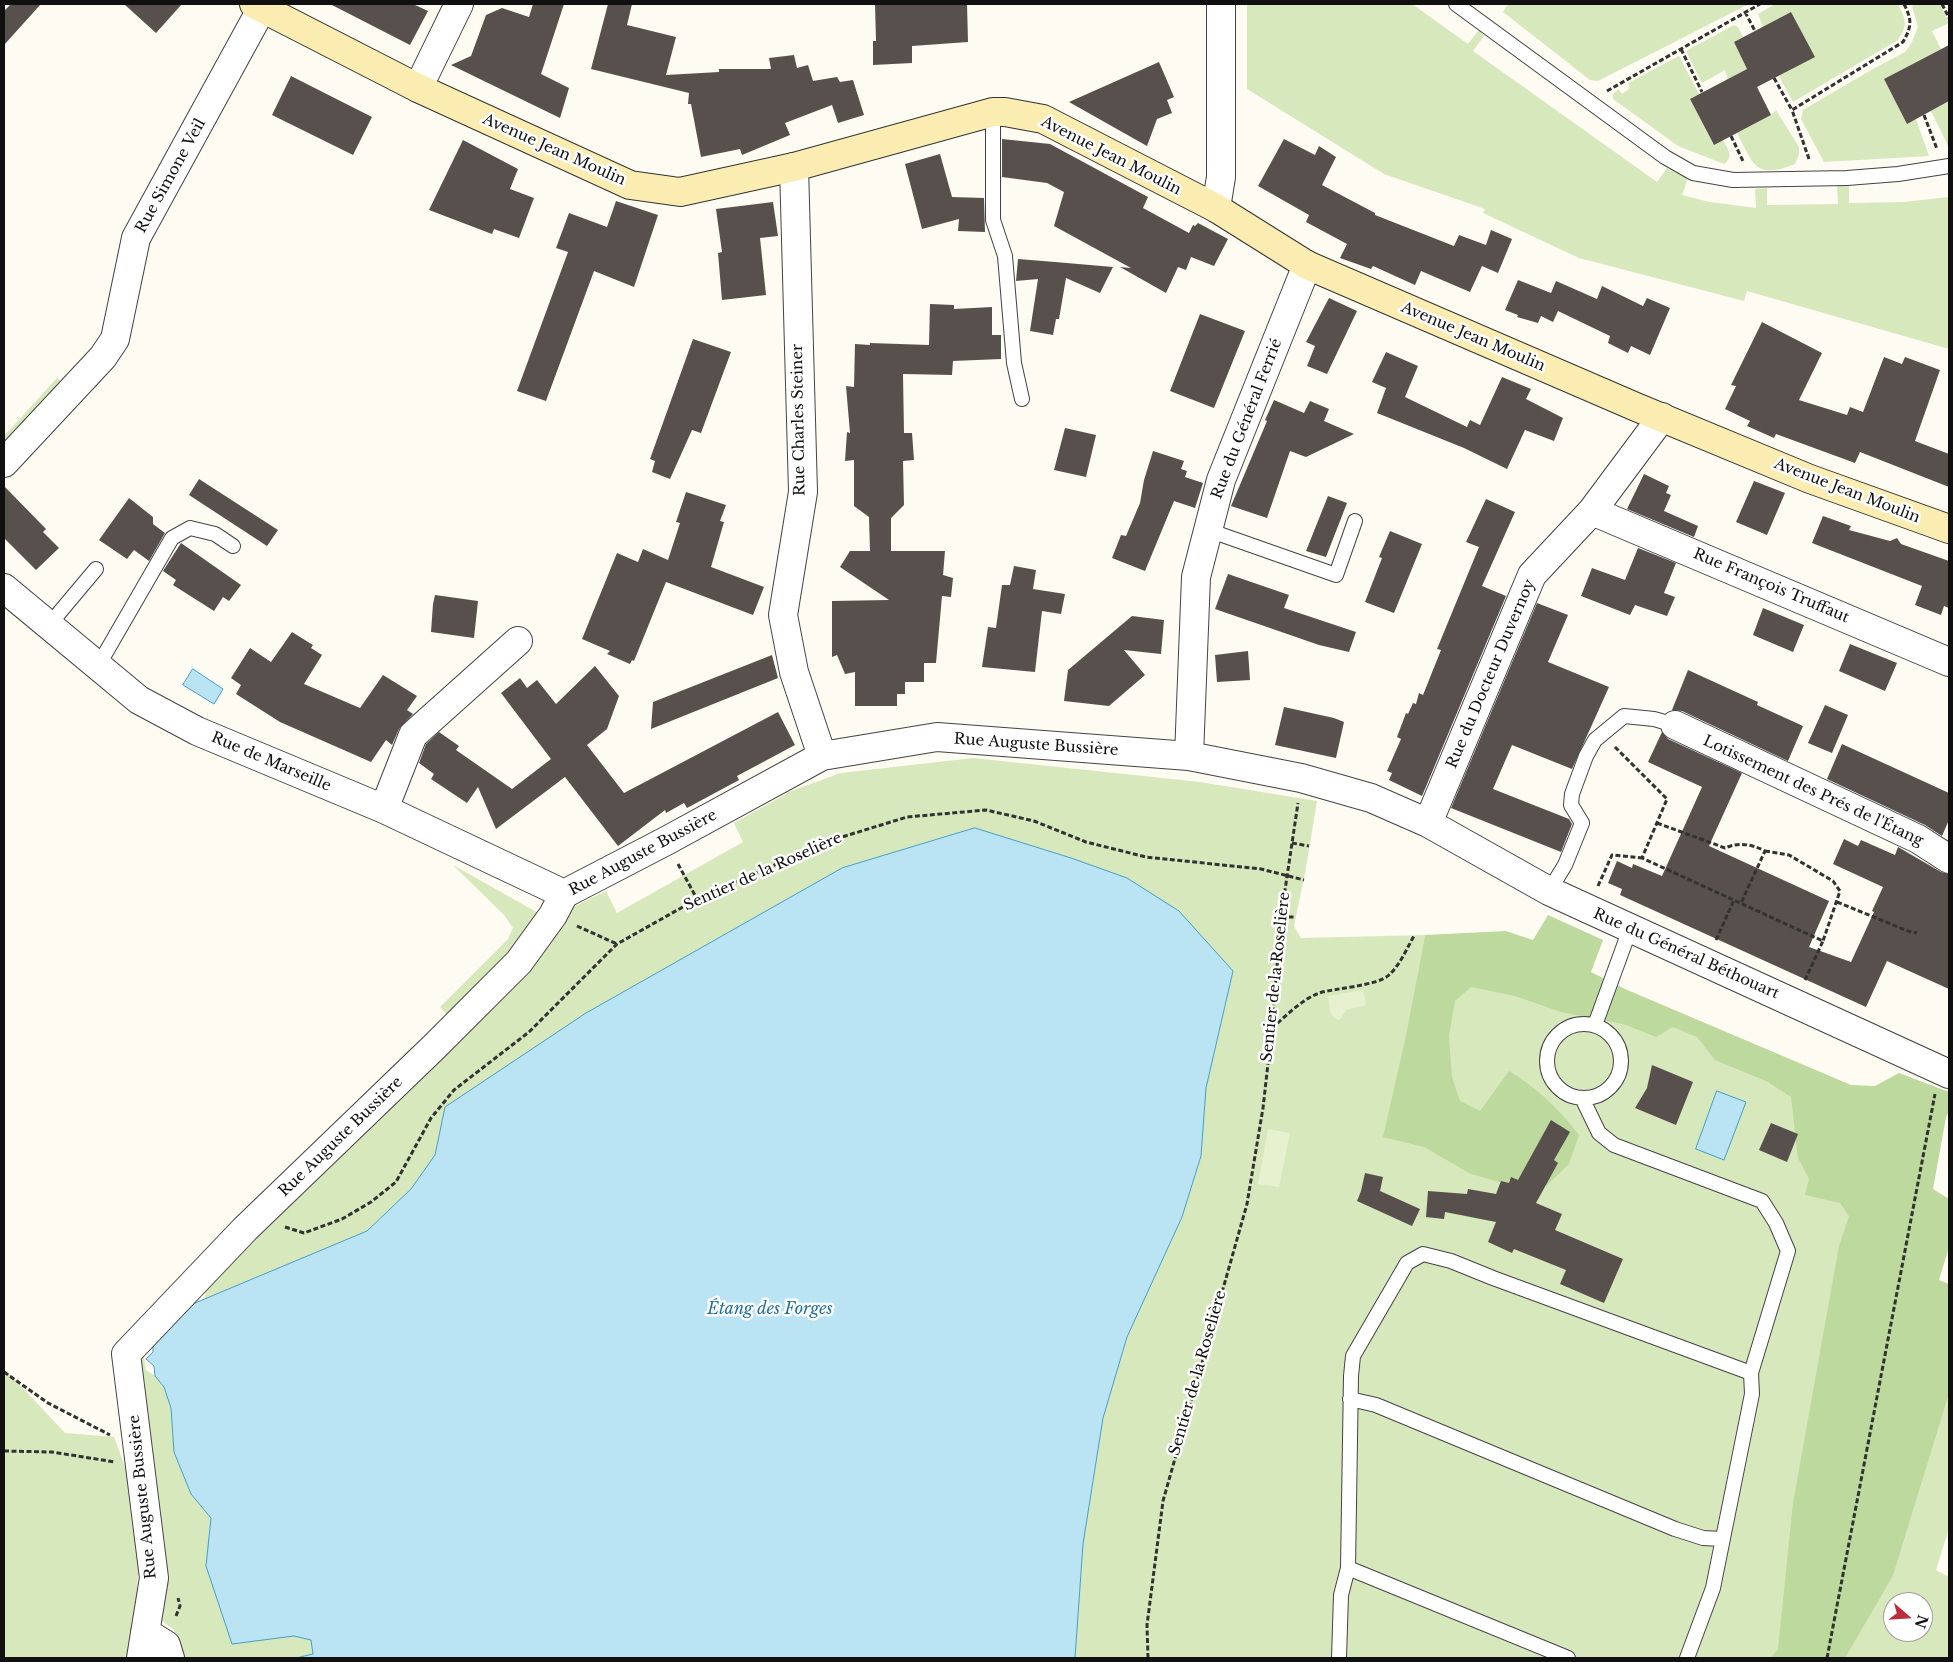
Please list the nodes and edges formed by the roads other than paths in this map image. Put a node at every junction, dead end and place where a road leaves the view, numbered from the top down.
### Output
1 (459, 4) edge
2 (1221, 4) edge
3 (1456, 4) edge
4 (258, 6) edge
5 (418, 88) junction
6 (993, 112) junction
7 (794, 167) junction
8 (1947, 167) edge
9 (1216, 208) junction
10 (1307, 265) junction
11 (1022, 399) dead end
12 (1662, 417) junction
13 (4, 463) edge
14 (1592, 511) junction
15 (1355, 520) dead end
16 (1949, 529) edge
17 (1208, 530) junction
18 (233, 546) dead end
19 (96, 569) dead end
20 (4, 588) edge
21 (49, 625) junction
22 (518, 641) dead end
23 (1949, 662) edge
24 (98, 666) junction
25 (1675, 725) joint
26 (822, 756) junction
27 (1190, 756) junction
28 (384, 809) junction
29 (1428, 823) junction
30 (1949, 859) edge
31 (1549, 891) junction
32 (559, 904) junction
33 (1630, 929) junction
34 (1595, 1025) junction
35 (1947, 1073) edge
36 (1583, 1100) junction
37 (1751, 1373) junction
38 (1350, 1399) junction
39 (1723, 1539) junction
40 (1348, 1568) junction
41 (143, 1645) edge
42 (170, 1658) edge
43 (1339, 1658) edge
44 (1568, 1658) edge
45 (1687, 1658) edge

1 - 5 street
2 - 9 street
3 - 8 lane
4 - 5 main road, Avenue Jean Moulin
4 - 13 street, Rue Simone Veil
5 - 7 main road, Avenue Jean Moulin
6 - 7 main road, Avenue Jean Moulin
6 - 9 main road, Avenue Jean Moulin
6 - 11 lane
7 - 26 street, Rue Charles Steiner
9 - 10 main road, Avenue Jean Moulin
10 - 12 main road, Avenue Jean Moulin
10 - 17 street, Rue du Général Ferrié
12 - 14 street, Rue du Docteur Duvernoy
12 - 16 main road, Avenue Jean Moulin
14 - 23 street, Rue François Truffaut
14 - 29 street, Rue du Docteur Duvernoy
15 - 17 lane
17 - 27 street, Rue du Général Ferrié
18 - 24 lane
19 - 21 lane
20 - 21 street, Rue de Marseille
21 - 24 street, Rue de Marseille
22 - 28 street
24 - 28 street, Rue de Marseille
25 - 30 street, Lotissement des Prés de l'Étang
25 - 31 lane
26 - 27 street, Rue Auguste Bussière
26 - 32 street, Rue Auguste Bussière
27 - 29 street, Rue Auguste Bussière
28 - 32 street, Rue de Marseille
29 - 31 street, Rue du Général Béthouart
31 - 33 street, Rue du Général Béthouart
32 - 41 street, Rue Auguste Bussière
33 - 34 lane
33 - 35 street, Rue du Général Béthouart
34 - 36 lane
34 - 36 lane
36 - 37 lane
37 - 38 lane
37 - 39 lane
38 - 39 lane
38 - 40 lane
39 - 45 lane
40 - 43 lane
40 - 44 lane
41 - 42 street

